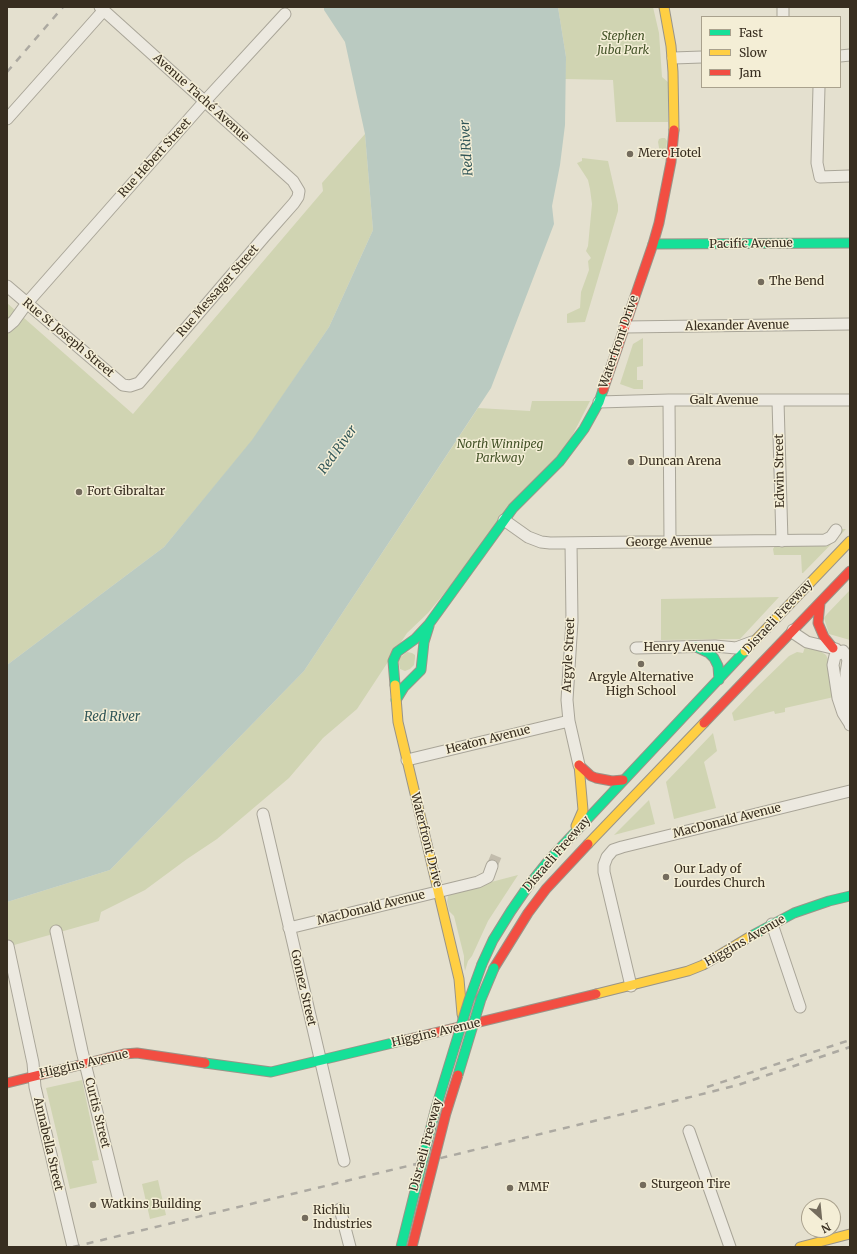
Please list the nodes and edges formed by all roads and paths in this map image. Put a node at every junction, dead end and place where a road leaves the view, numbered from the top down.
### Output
1 (664, 7) edge
2 (102, 9) edge
3 (285, 14) dead end
4 (701, 57) edge
5 (673, 58) junction
6 (819, 88) edge
7 (205, 101) junction
8 (7, 119) edge
9 (850, 176) edge
10 (299, 191) joint
11 (850, 243) edge
12 (653, 244) junction
13 (7, 286) edge
14 (27, 303) junction
15 (850, 324) edge
16 (624, 327) junction
17 (7, 328) edge
18 (130, 386) joint
19 (669, 400) junction
20 (850, 400) edge
21 (778, 401) junction
22 (598, 402) junction
23 (504, 520) junction
24 (836, 530) dead end
25 (782, 541) junction
26 (850, 541) edge
27 (670, 542) junction
28 (571, 543) junction
29 (841, 550) junction
30 (850, 571) edge
31 (820, 602) junction
32 (429, 624) junction
33 (793, 630) junction
34 (754, 641) junction
35 (696, 647) junction
36 (636, 648) dead end
37 (842, 650) edge
38 (399, 651) junction
39 (422, 661) junction
40 (393, 667) junction
41 (414, 677) junction
42 (719, 680) junction
43 (396, 700) junction
44 (569, 721) junction
45 (850, 725) edge
46 (407, 760) junction
47 (579, 764) junction
48 (623, 780) junction
49 (850, 791) edge
50 (263, 814) dead end
51 (574, 832) junction
52 (492, 866) tunnel mouth
53 (439, 891) junction
54 (850, 896) edge
55 (772, 924) junction
56 (289, 928) junction
57 (56, 931) dead end
58 (8, 946) edge
59 (459, 979) junction
60 (631, 986) junction
61 (800, 1007) dead end
62 (475, 1023) junction
63 (465, 1026) junction
64 (320, 1060) junction
65 (85, 1063) junction
66 (34, 1076) junction
67 (7, 1082) edge
68 (689, 1131) dead end
69 (344, 1161) dead end
70 (119, 1201) dead end
71 (340, 1210) dead end
72 (850, 1234) edge
73 (73, 1247) edge
74 (350, 1247) edge
75 (401, 1247) edge
76 (412, 1247) edge
77 (730, 1247) edge
78 (800, 1247) edge

1 - 5 main road, Waterfront Drive
2 - 7 street, Avenue Taché Avenue
2 - 8 street
3 - 7 street, Rue Hebert Street
4 - 5 street
5 - 12 main road, Waterfront Drive
6 - 9 street
7 - 10 street, Avenue Taché Avenue
7 - 14 street, Rue Hebert Street
10 - 18 street, Rue Messager Street
11 - 12 main road, Pacific Avenue
12 - 16 main road, Waterfront Drive
13 - 14 street, Rue St Joseph Street
14 - 17 street, Rue Hebert Street
14 - 18 street, Rue St Joseph Street
15 - 16 street, Alexander Avenue
16 - 22 main road, Waterfront Drive
19 - 21 street, Galt Avenue
19 - 22 street, Galt Avenue
19 - 27 street
20 - 21 street, Galt Avenue
21 - 25 street, Edwin Street
22 - 23 main road, Waterfront Drive
23 - 28 street, George Avenue
23 - 32 main road, Waterfront Drive
24 - 25 street, George Avenue
25 - 27 street, George Avenue
26 - 29 main road, Disraeli Freeway
27 - 28 street, George Avenue
28 - 44 street, Argyle Street
29 - 33 main road
29 - 34 main road, Disraeli Freeway
30 - 31 main road, Disraeli Freeway
31 - 33 main road, Disraeli Freeway
31 - 37 main road
32 - 38 main road, Waterfront Drive
32 - 39 main road, Waterfront Drive
33 - 37 street
33 - 76 main road, Disraeli Freeway, bridge
34 - 35 street, Henry Avenue
34 - 42 main road, Disraeli Freeway
35 - 36 street, Henry Avenue
35 - 42 main road
37 - 45 street
38 - 39 main road
38 - 40 main road, Waterfront Drive
39 - 41 main road, Waterfront Drive
40 - 41 main road
40 - 43 main road, Waterfront Drive
41 - 43 main road, Waterfront Drive
42 - 48 main road, Disraeli Freeway
43 - 46 main road, Waterfront Drive
44 - 46 street, Heaton Avenue
44 - 47 street, Argyle Street
46 - 53 main road, Waterfront Drive
47 - 48 main road
47 - 51 main road
48 - 51 main road, Disraeli Freeway
49 - 60 street, MacDonald Avenue
50 - 56 street, Gomez Street
51 - 75 main road, Disraeli Freeway, bridge
52 - 53 street, MacDonald Avenue
53 - 56 street, MacDonald Avenue
53 - 59 main road, Waterfront Drive
54 - 55 main road, Higgins Avenue
55 - 60 main road, Higgins Avenue
55 - 61 street
56 - 64 street, Gomez Street
57 - 65 street, Curtis Street
58 - 66 street, Annabella Street
59 - 62 main road, Waterfront Drive
59 - 63 main road, Waterfront Drive
60 - 62 main road, Higgins Avenue
62 - 63 main road, Higgins Avenue
63 - 64 main road, Higgins Avenue
64 - 65 main road, Higgins Avenue
64 - 69 street, Gomez Street
65 - 66 main road, Higgins Avenue
65 - 70 street, Curtis Street
66 - 67 main road, Higgins Avenue
66 - 73 street, Annabella Street
68 - 77 street
71 - 74 street
72 - 78 main road

